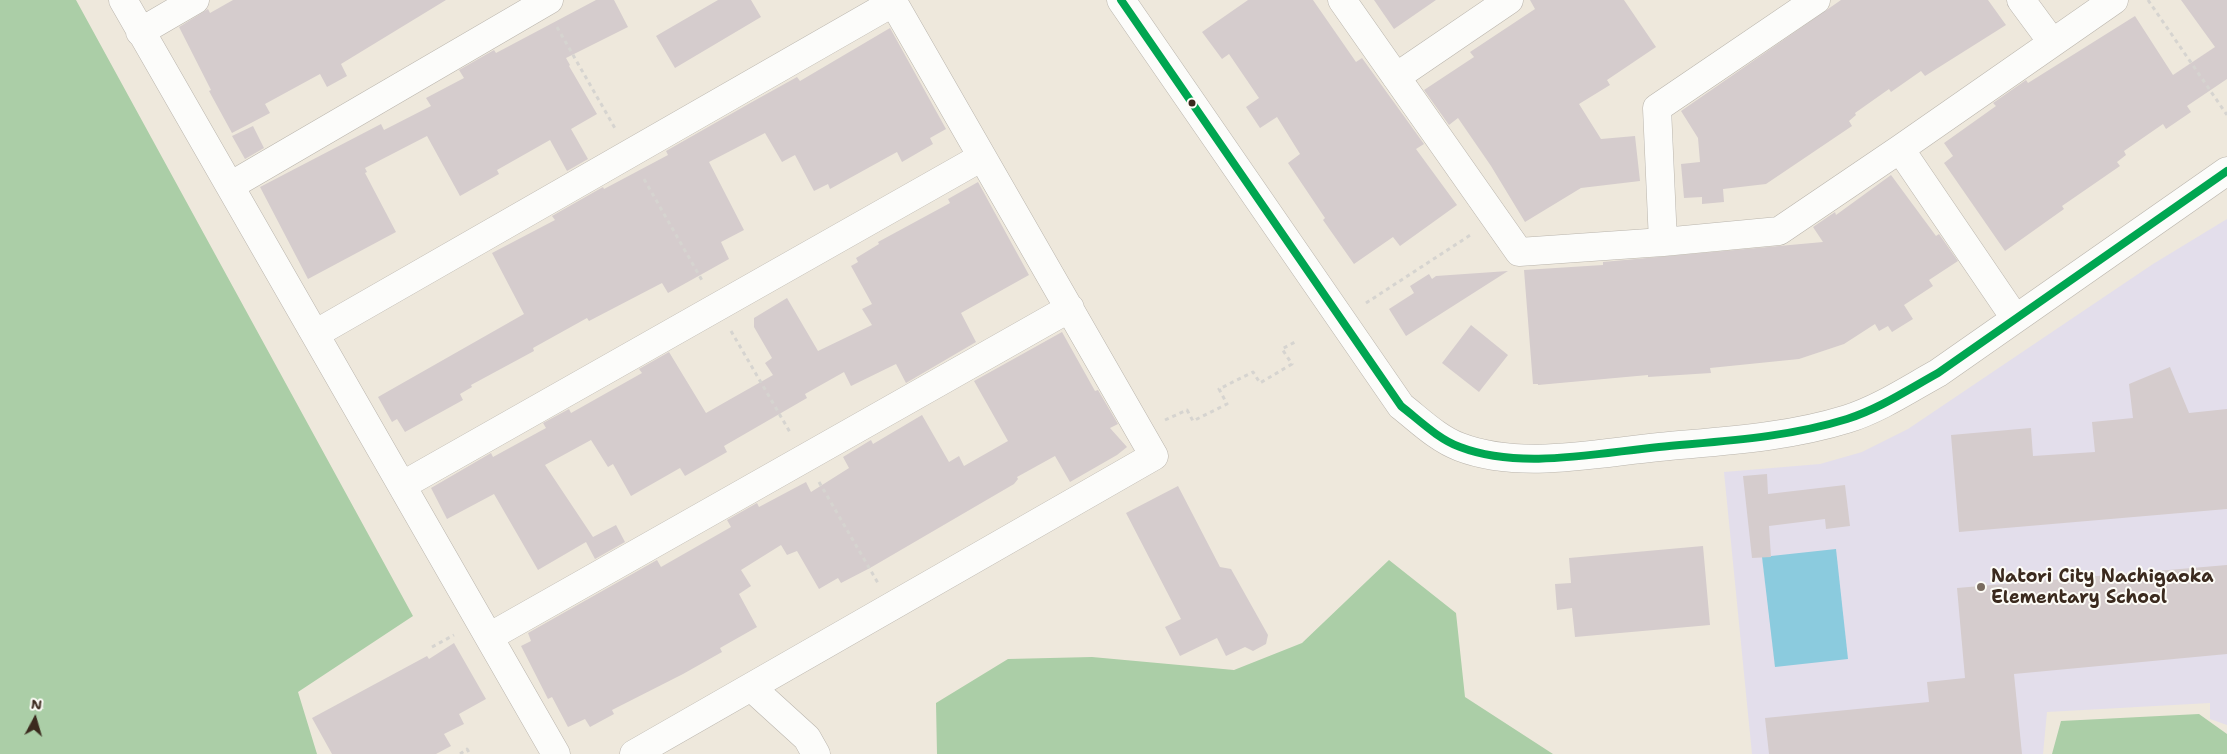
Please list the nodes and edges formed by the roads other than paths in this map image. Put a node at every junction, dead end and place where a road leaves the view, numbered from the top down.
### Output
1 (123, 0) edge
2 (195, 0) edge
3 (1121, 0) edge
4 (1342, 0) edge
5 (1509, 0) edge
6 (1816, 0) edge
7 (2021, 0) edge
8 (2114, 0) edge
9 (893, 1) edge
10 (552, 12) edge
11 (140, 32) junction
12 (2052, 42) junction
13 (1396, 77) junction
14 (1900, 149) junction
15 (982, 157) junction
16 (2227, 171) edge
17 (230, 186) junction
18 (1662, 242) junction
19 (1070, 308) junction
20 (2015, 318) junction
21 (315, 334) junction
22 (403, 485) junction
23 (489, 637) junction
24 (752, 688) junction
25 (556, 754) edge
26 (634, 754) edge
27 (816, 754) edge

1 - 11 street
2 - 11 street
3 - 20 street
4 - 13 street
5 - 13 street
6 - 18 street
7 - 12 street
8 - 12 street
9 - 15 street
9 - 21 street
10 - 17 street
11 - 17 street
12 - 14 street
13 - 18 street
14 - 18 street
14 - 20 street
15 - 19 street
15 - 22 street
16 - 20 street
17 - 21 street
19 - 23 street
19 - 24 street
21 - 22 street
22 - 23 street
23 - 25 street
24 - 26 street
24 - 27 street

